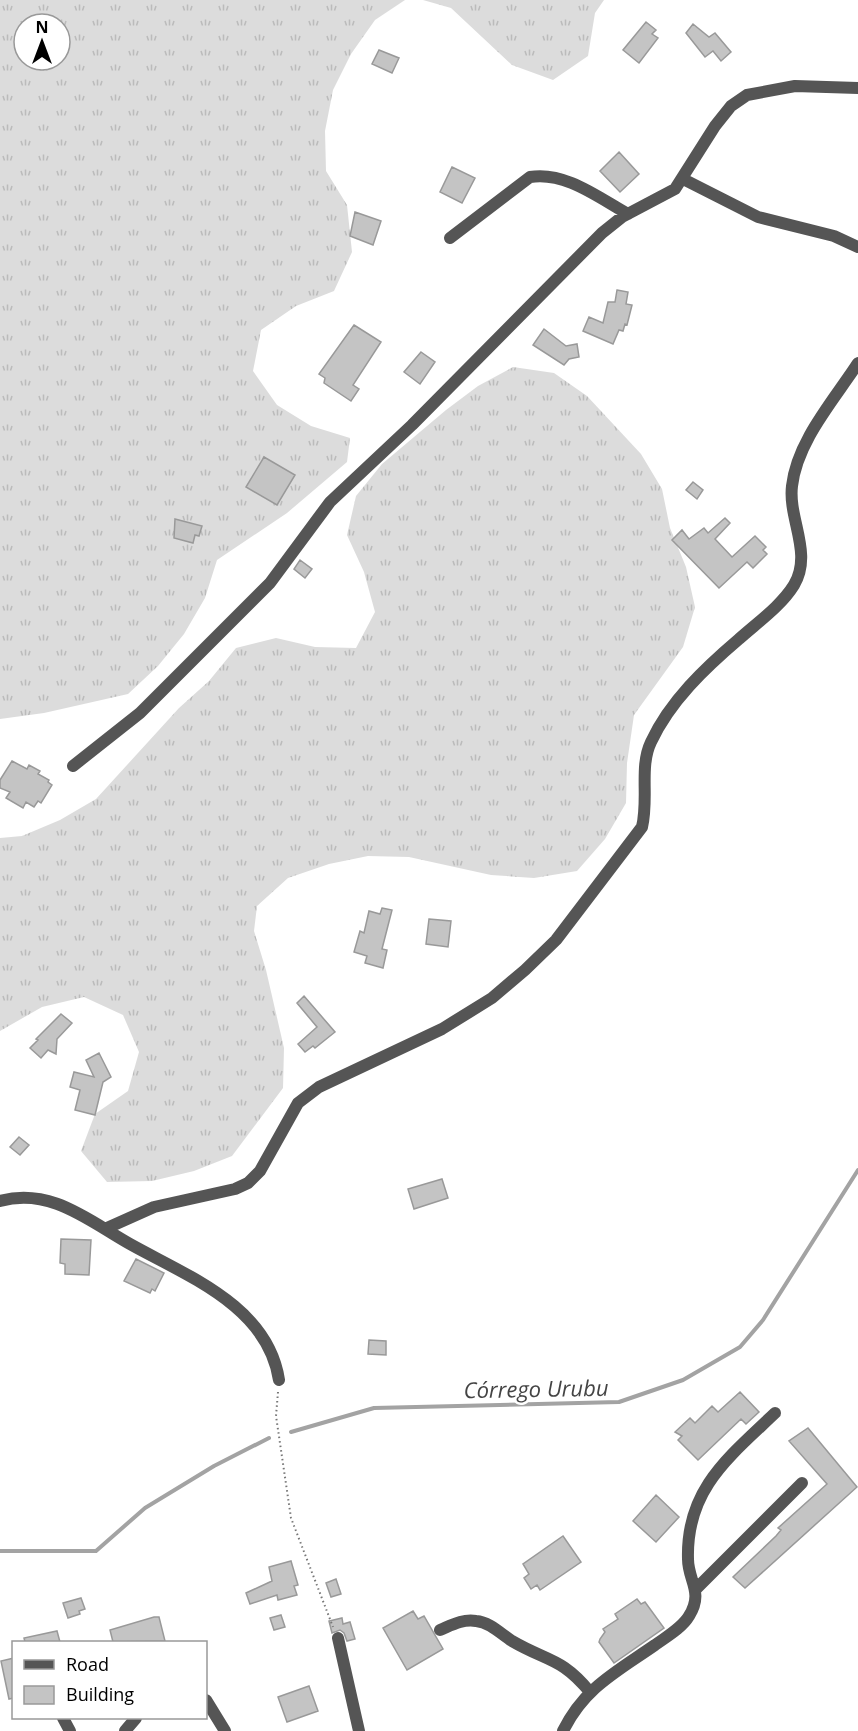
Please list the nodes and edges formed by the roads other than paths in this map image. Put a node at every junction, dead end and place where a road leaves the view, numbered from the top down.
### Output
1 (858, 88) edge
2 (683, 179) junction
3 (628, 214) junction
4 (450, 238) dead end
5 (858, 247) edge
6 (858, 363) edge
7 (73, 766) dead end
8 (0, 1201) edge
9 (107, 1228) junction
10 (279, 1380) road end
11 (775, 1413) dead end
12 (802, 1483) dead end
13 (697, 1588) junction
14 (440, 1630) dead end
15 (338, 1638) road end
16 (590, 1692) junction
17 (207, 1702) edge
18 (135, 1719) edge
19 (125, 1731) edge
20 (225, 1731) edge
21 (359, 1731) edge
22 (563, 1731) edge

1 - 2 street
2 - 3 street
2 - 5 street
3 - 4 street
3 - 7 street
6 - 9 street
8 - 9 street
9 - 10 street
11 - 13 street
12 - 13 street
13 - 16 street
14 - 16 street
15 - 21 street
16 - 22 street
17 - 20 street
18 - 19 street

